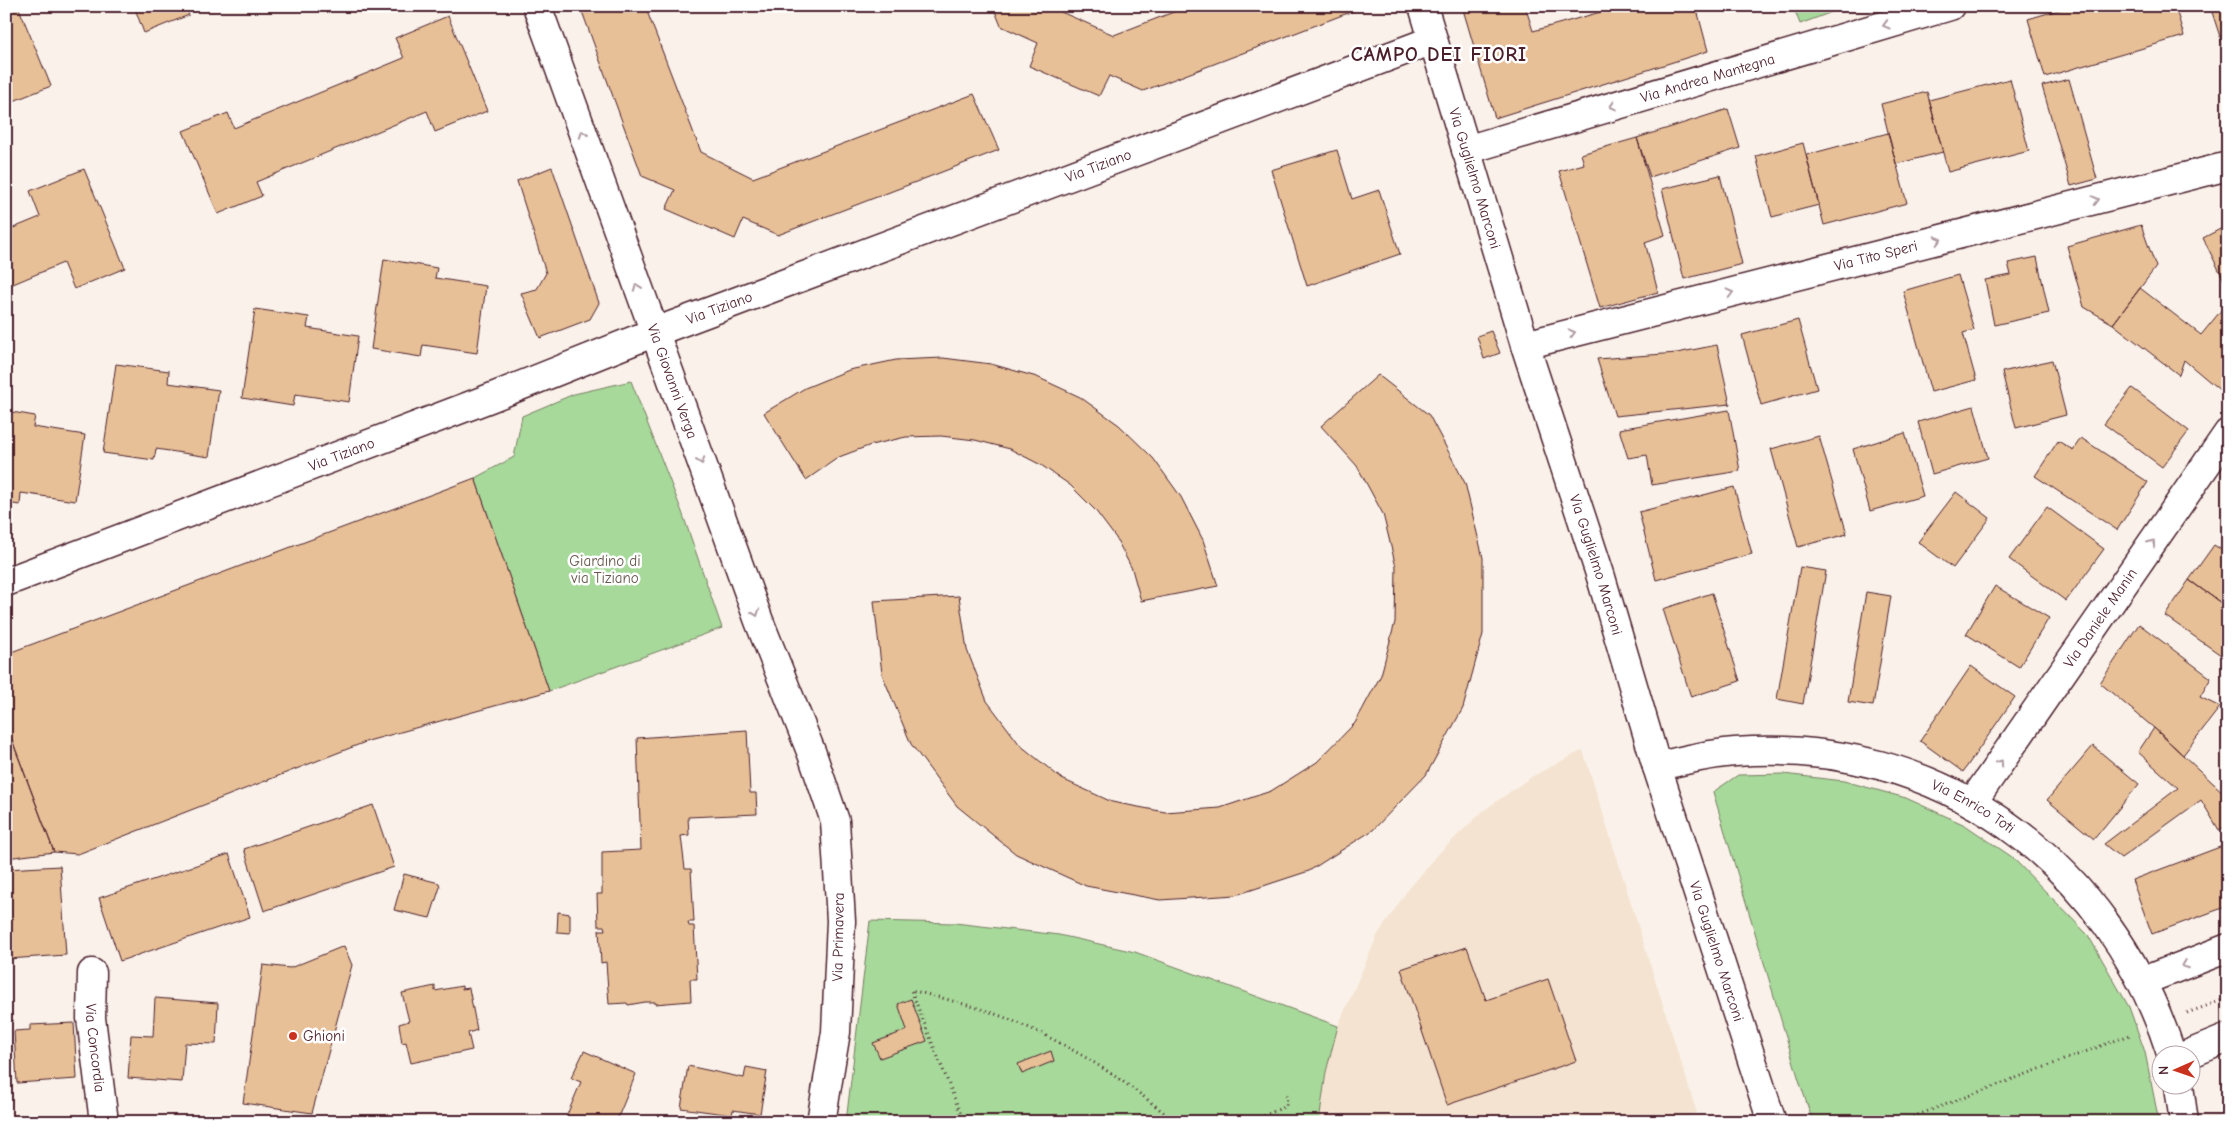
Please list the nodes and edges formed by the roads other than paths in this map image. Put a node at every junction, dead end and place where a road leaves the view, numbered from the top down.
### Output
1 (537, 6) edge
2 (1423, 6) edge
3 (1950, 6) edge
4 (1433, 40) junction
5 (1466, 150) junction
6 (2228, 166) edge
7 (655, 332) junction
8 (1525, 345) junction
9 (2228, 433) edge
10 (6, 582) edge
11 (812, 754) joint
12 (1657, 767) junction
13 (1972, 804) junction
14 (2228, 948) edge
15 (92, 972) dead end
16 (2143, 980) junction
17 (2228, 1038) edge
18 (2169, 1046) edge
19 (2202, 1049) edge
20 (2180, 1096) edge
21 (104, 1122) edge
22 (821, 1122) edge
23 (1772, 1122) edge
24 (2184, 1122) edge

7 -> 1 street, Via Giovanni Verga
2 - 4 street, Via Guglielmo Marconi
3 -> 5 street, Via Andrea Mantegna
4 - 5 street, Via Guglielmo Marconi
4 - 7 street, Via Tiziano
5 - 8 street, Via Guglielmo Marconi
8 -> 6 street, Via Tito Speri
7 - 10 street, Via Tiziano
7 -> 11 street, Via Giovanni Verga
8 - 12 street, Via Guglielmo Marconi
13 -> 9 street, Via Daniele Manin
11 - 22 street, Via Primavera
12 - 13 street, Via Enrico Toti
12 - 23 street, Via Guglielmo Marconi
13 - 16 street, Via Enrico Toti
14 -> 16 street
15 - 21 street, Via Concordia
16 - 18 street, Via Enrico Toti
17 - 19 street
20 - 24 street

